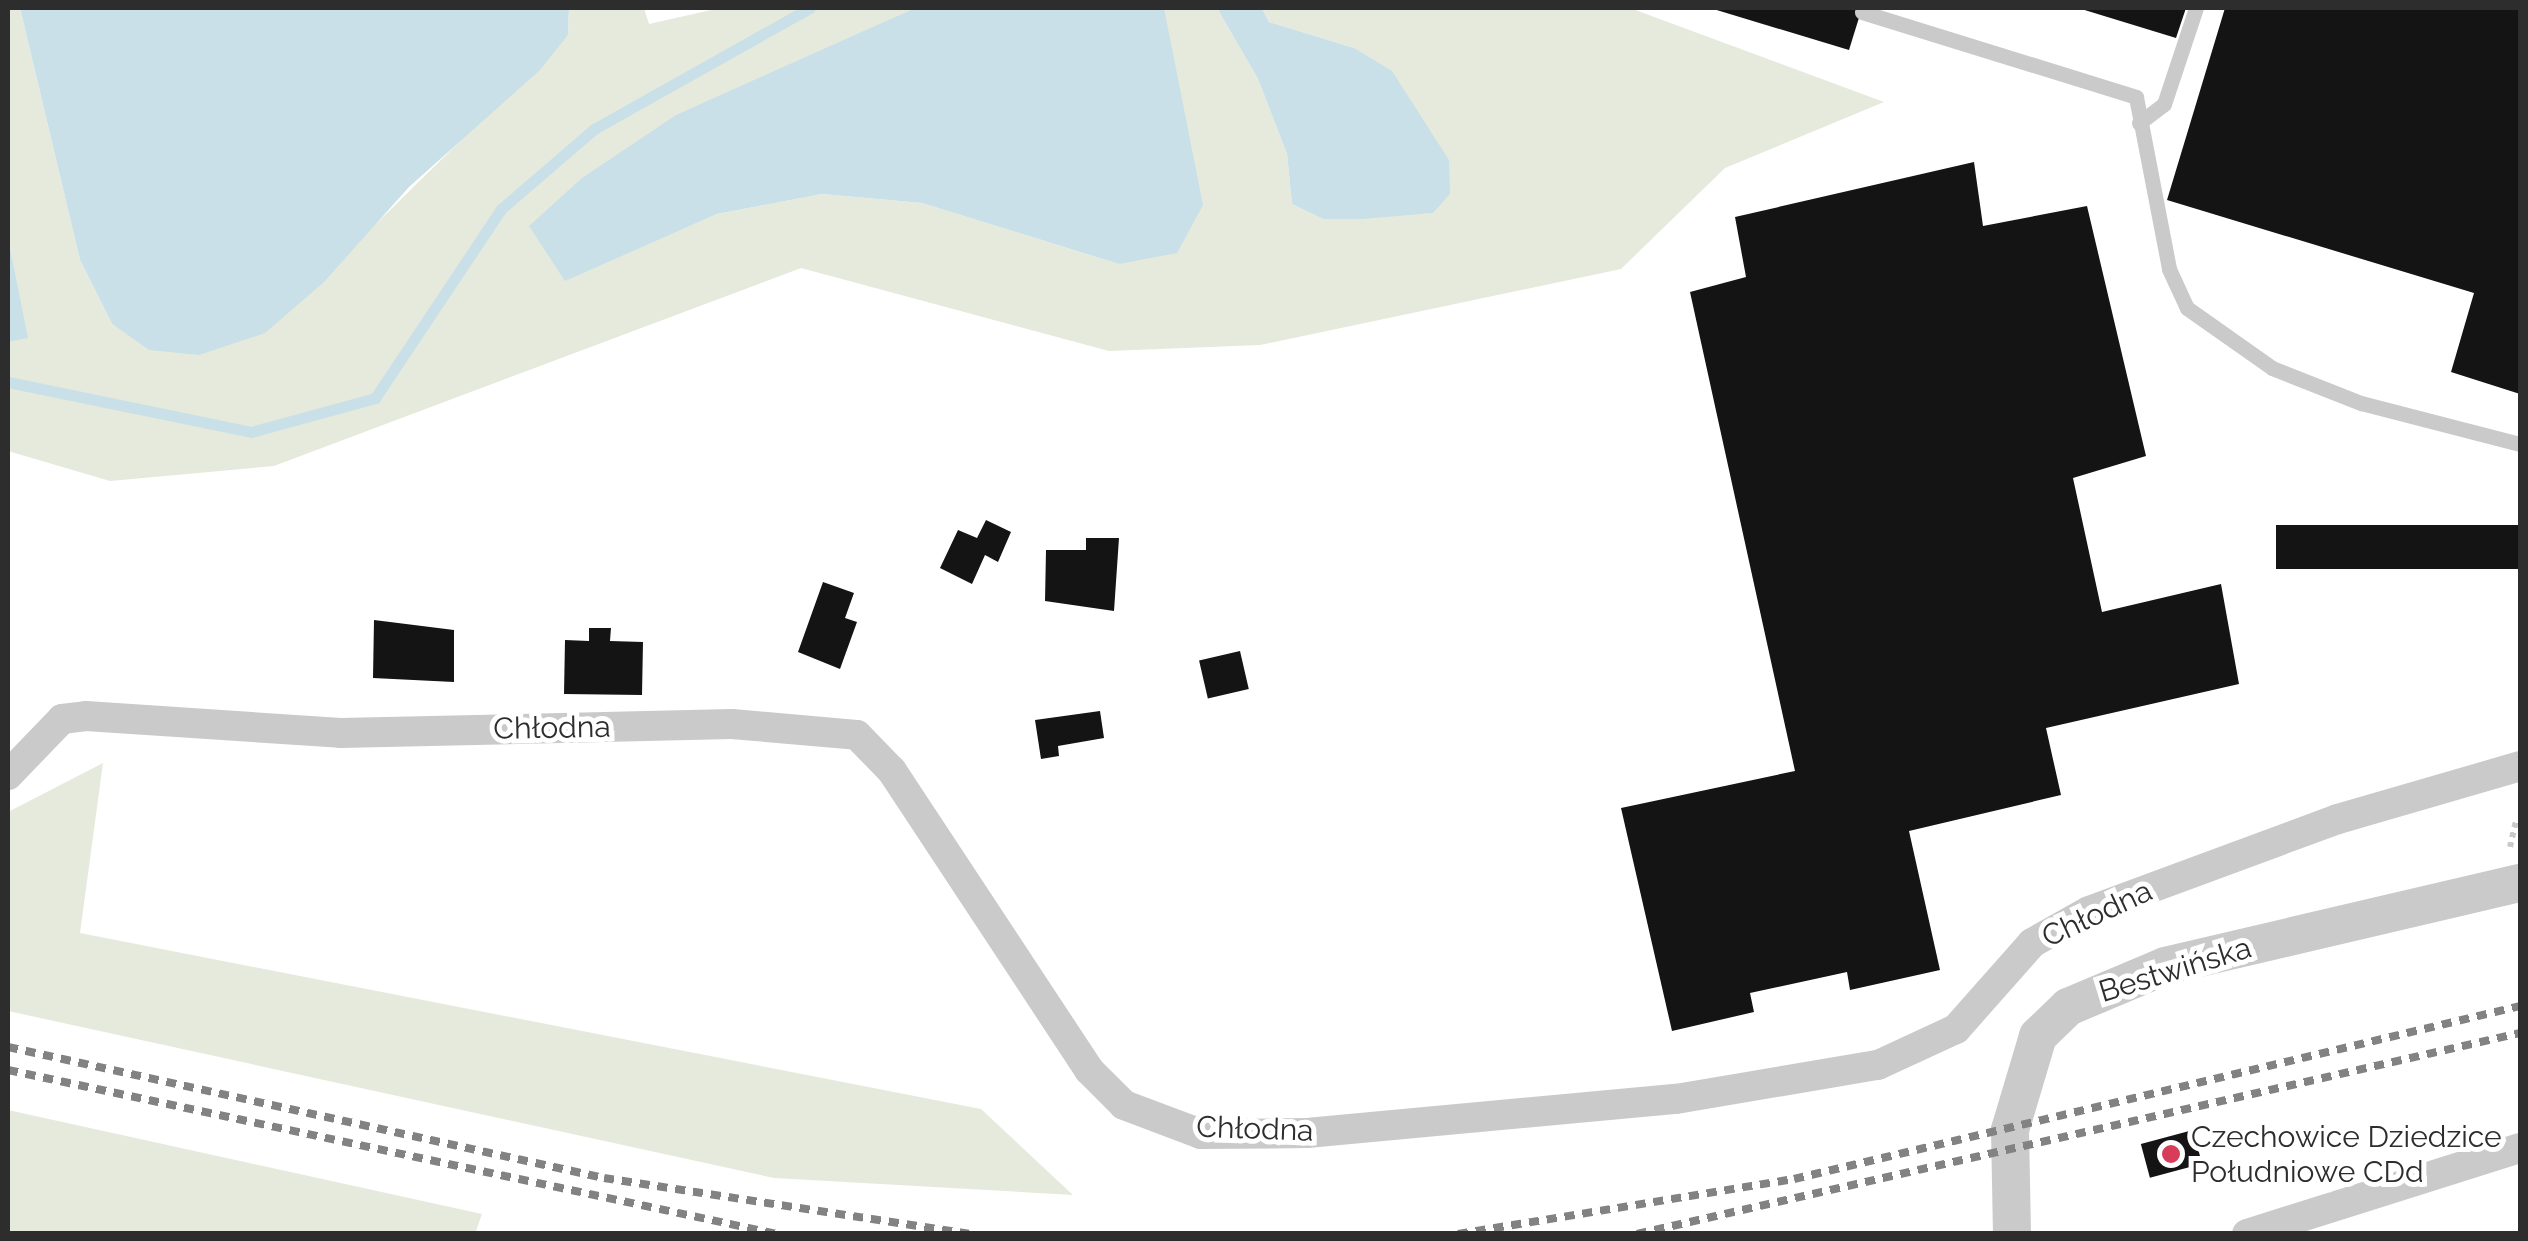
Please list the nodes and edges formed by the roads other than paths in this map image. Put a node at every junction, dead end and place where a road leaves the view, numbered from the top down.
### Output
1 (2196, 8) edge
2 (1862, 12) dead end
3 (2140, 123) junction
4 (2520, 444) edge
5 (2520, 766) edge
6 (8, 776) edge
7 (2520, 883) edge
8 (2520, 1148) edge
9 (2012, 1234) edge
10 (2247, 1234) edge

1 - 3 lane
2 - 3 lane
3 - 4 lane
5 - 6 street, Chłodna
7 - 9 street, Bestwińska
8 - 10 street

